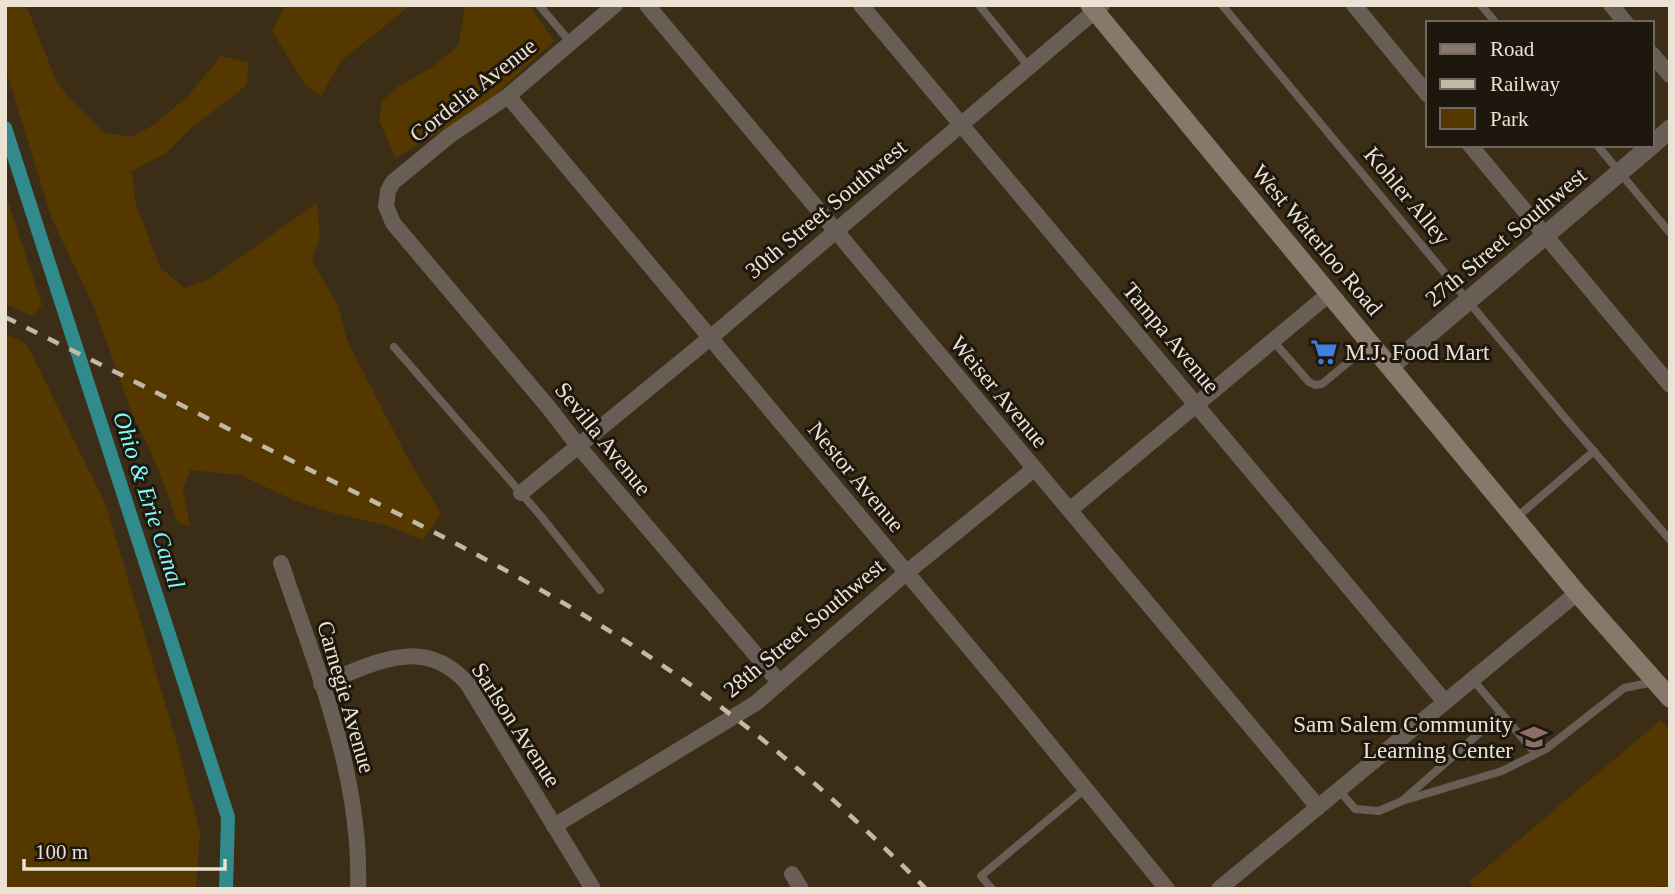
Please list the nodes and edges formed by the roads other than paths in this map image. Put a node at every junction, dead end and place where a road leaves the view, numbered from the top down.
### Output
1 (539, 5) edge
2 (615, 5) edge
3 (647, 5) edge
4 (862, 5) edge
5 (979, 5) edge
6 (1222, 5) edge
7 (1354, 5) edge
8 (1481, 5) edge
9 (1611, 5) edge
10 (1096, 7) edge
11 (1494, 21) edge
12 (1624, 21) edge
13 (571, 43) junction
14 (1654, 56) edge
15 (1029, 66) junction
16 (1670, 75) edge
17 (1426, 93) edge
18 (508, 96) junction
19 (961, 124) junction
20 (1670, 130) edge
21 (1654, 143) edge
22 (1472, 147) edge
23 (1599, 147) edge
24 (1650, 147) edge
25 (1620, 173) junction
26 (393, 223) joint
27 (834, 231) junction
28 (1670, 233) edge
29 (1546, 237) junction
30 (1329, 294) junction
31 (1469, 300) junction
32 (710, 338) junction
33 (1273, 341) junction
34 (1371, 343) junction
35 (394, 347) dead end
36 (1391, 366) junction
37 (1670, 385) edge
38 (1198, 404) junction
39 (579, 447) junction
40 (1594, 451) junction
41 (1034, 469) junction
42 (521, 493) junction
43 (1071, 509) junction
44 (1516, 518) junction
45 (1670, 540) edge
46 (281, 563) dead end
47 (906, 573) junction
48 (600, 590) dead end
49 (1577, 593) junction
50 (1473, 680) junction
51 (779, 682) junction
52 (1656, 682) junction
53 (321, 684) junction
54 (1670, 698) edge
55 (1445, 702) junction
56 (1502, 713) junction
57 (1536, 754) junction
58 (1086, 789) junction
59 (1339, 790) junction
60 (1402, 801) junction
61 (1318, 807) junction
62 (554, 826) junction
63 (792, 874) dead end
64 (358, 889) edge
65 (593, 889) edge
66 (801, 889) edge
67 (992, 889) edge
68 (1167, 889) edge
69 (1219, 889) edge

1 - 13 lane
2 - 13 street, Cordelia Avenue
3 - 27 street, Weiser Avenue
4 - 19 street, Tampa Avenue
5 - 15 lane
6 - 31 lane, Kohler Alley
7 - 17 street
8 - 11 lane
9 - 12 street
10 - 15 street, 30th Street Southwest
10 - 30 main road, West Waterloo Road
13 - 18 street, Cordelia Avenue
14 - 16 street
15 - 19 street, 30th Street Southwest
18 - 26 street, Cordelia Avenue
18 - 32 street, Nestor Avenue
19 - 27 street, 30th Street Southwest
19 - 38 street, Tampa Avenue
20 - 21 street, 27th Street Southwest
22 - 29 street
23 - 25 lane
24 - 25 street, 27th Street Southwest
25 - 28 lane
25 - 29 street, 27th Street Southwest
26 - 39 street, Sevilla Avenue
27 - 32 street, 30th Street Southwest
27 - 41 street, Weiser Avenue
29 - 31 street, 27th Street Southwest
29 - 37 street
30 - 33 street
30 - 34 main road, West Waterloo Road
31 - 36 street, 27th Street Southwest
31 - 40 lane, Kohler Alley
32 - 39 street, 30th Street Southwest
32 - 47 street, Nestor Avenue
33 - 34 lane
33 - 38 street
34 - 36 main road, West Waterloo Road
35 - 42 lane
36 - 44 main road, West Waterloo Road
38 - 43 street
38 - 55 street, Tampa Avenue
39 - 42 street, 30th Street Southwest
39 - 51 street, Sevilla Avenue
40 - 44 lane
40 - 45 lane, Kohler Alley
41 - 43 street, Weiser Avenue
41 - 47 street, 28th Street Southwest
42 - 48 lane
43 - 61 street, Weiser Avenue
44 - 49 main road, West Waterloo Road
46 - 53 street, Carnegie Avenue
47 - 51 street, 28th Street Southwest
47 - 58 street, Nestor Avenue
49 - 50 street
49 - 52 main road, West Waterloo Road
50 - 55 street
50 - 56 lane
51 - 62 street, 28th Street Southwest
52 - 54 main road, West Waterloo Road
52 - 57 lane
53 - 62 street, Sarlson Avenue
53 - 64 street, Carnegie Avenue
55 - 59 street
56 - 57 lane
56 - 60 lane
57 - 60 lane
58 - 67 lane
58 - 68 street, Nestor Avenue
59 - 60 lane
59 - 61 street
61 - 69 street
62 - 65 street, Sarlson Avenue
63 - 66 street

